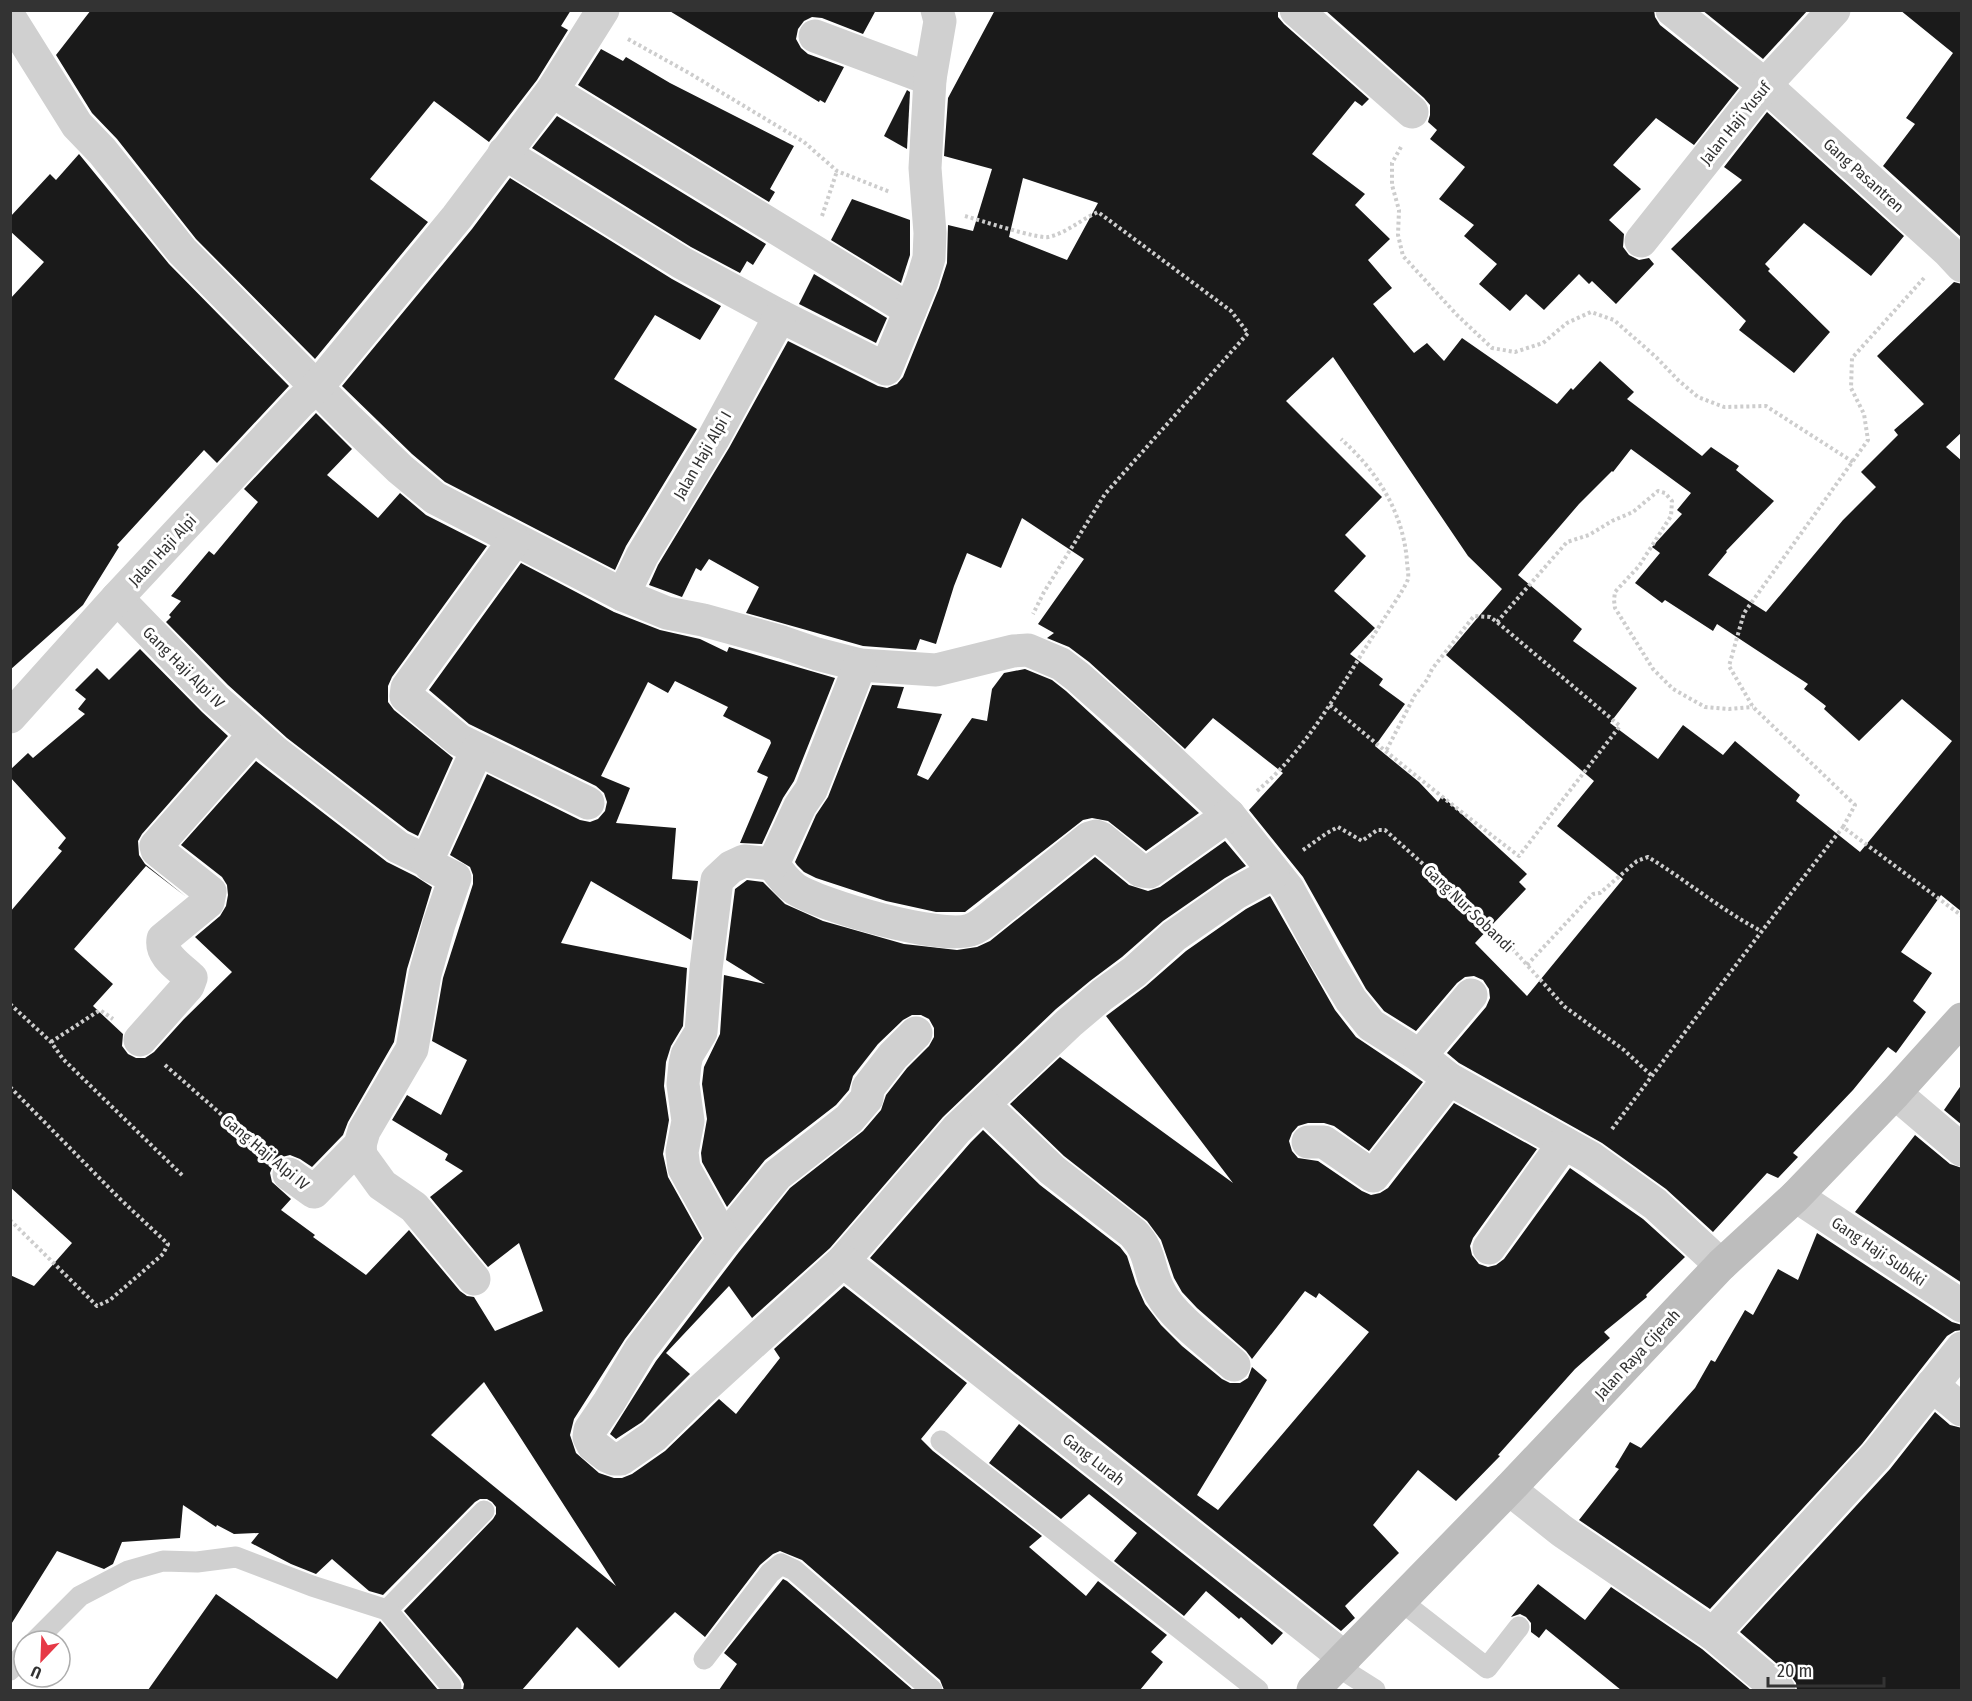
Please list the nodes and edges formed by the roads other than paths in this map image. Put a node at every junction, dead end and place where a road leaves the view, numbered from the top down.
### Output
1 (938, 10) edge
2 (1296, 10) edge
3 (1672, 10) edge
4 (1834, 10) edge
5 (599, 16) edge
6 (10, 18) edge
7 (814, 36) dead end
8 (930, 79) junction
9 (1765, 85) junction
10 (552, 91) junction
11 (1412, 112) road end
12 (504, 153) junction
13 (1641, 241) dead end
14 (1955, 259) edge
15 (910, 310) junction
16 (780, 316) junction
17 (317, 387) junction
18 (514, 541) junction
19 (623, 595) junction
20 (117, 598) junction
21 (860, 665) junction
22 (10, 717) edge
23 (254, 735) junction
24 (477, 750) junction
25 (588, 802) dead end
26 (1229, 815) junction
27 (427, 861) junction
28 (773, 864) junction
29 (1274, 873) junction
30 (1471, 996) dead end
31 (1962, 1019) edge
32 (916, 1033) dead end
33 (140, 1040) road end
34 (1420, 1056) junction
35 (1449, 1078) junction
36 (1895, 1093) junction
37 (984, 1105) junction
38 (1308, 1142) dead end
39 (360, 1145) junction
40 (1962, 1150) edge
41 (1577, 1151) junction
42 (289, 1174) road end
43 (1796, 1196) junction
44 (724, 1240) junction
45 (1489, 1248) dead end
46 (843, 1261) junction
47 (1721, 1265) junction
48 (474, 1279) dead end
49 (1962, 1306) edge
50 (1962, 1348) edge
51 (1234, 1365) dead end
52 (1932, 1385) junction
53 (1962, 1410) edge
54 (941, 1440) dead end
55 (1509, 1489) junction
56 (484, 1511) dead end
57 (1401, 1601) junction
58 (387, 1610) junction
59 (1518, 1627) dead end
60 (46, 1629) edge
61 (1713, 1634) junction
62 (704, 1659) dead end
63 (1341, 1662) junction
64 (451, 1686) dead end
65 (932, 1690) edge
66 (1258, 1690) edge
67 (1313, 1690) edge
68 (1374, 1690) edge
69 (1779, 1690) edge

1 - 8 street
2 - 11 street
3 - 9 street, Gang Pasantren
4 - 9 street, Jalan Haji Yusuf
5 - 10 street, Jalan Haji Alpi
6 - 17 street
7 - 8 street
8 - 15 street
9 - 13 street, Jalan Haji Yusuf
9 - 14 street, Gang Pasantren
10 - 12 street, Jalan Haji Alpi
10 - 15 street
12 - 16 street
12 - 17 street, Jalan Haji Alpi
15 - 16 street
16 - 19 street, Jalan Haji Alpi I
17 - 18 street
17 - 20 street, Jalan Haji Alpi
18 - 19 street
18 - 24 street
19 - 21 street
20 - 22 street, Jalan Haji Alpi
20 - 23 street, Gang Haji Alpi IV
21 - 26 street
21 - 28 street
23 - 27 street, Gang Haji Alpi IV
23 - 33 street
24 - 25 street
24 - 27 street
26 - 28 street
26 - 29 street
27 - 39 street, Gang Haji Alpi IV
28 - 44 street
29 - 34 street
29 - 37 street
30 - 34 street
31 - 36 main road, Jalan Raya Cijerah
32 - 44 street
34 - 35 street
35 - 38 street
35 - 41 street
36 - 40 street
36 - 43 main road, Jalan Raya Cijerah
37 - 46 street
37 - 51 street
39 - 42 street, Gang Haji Alpi IV
39 - 48 street
41 - 45 street
41 - 47 street
43 - 47 main road, Jalan Raya Cijerah
43 - 49 street, Gang Haji Subkki
44 - 46 street
46 - 63 street, Gang Lurah
47 - 55 main road, Jalan Raya Cijerah
50 - 52 street
52 - 53 street
52 - 61 street
54 - 66 lane
55 - 57 main road, Jalan Raya Cijerah
55 - 61 street
56 - 58 lane
57 - 59 lane
57 - 63 main road, Jalan Raya Cijerah
58 - 60 lane
58 - 64 lane
61 - 69 street
62 - 65 lane
63 - 67 main road, Jalan Raya Cijerah
63 - 68 lane

